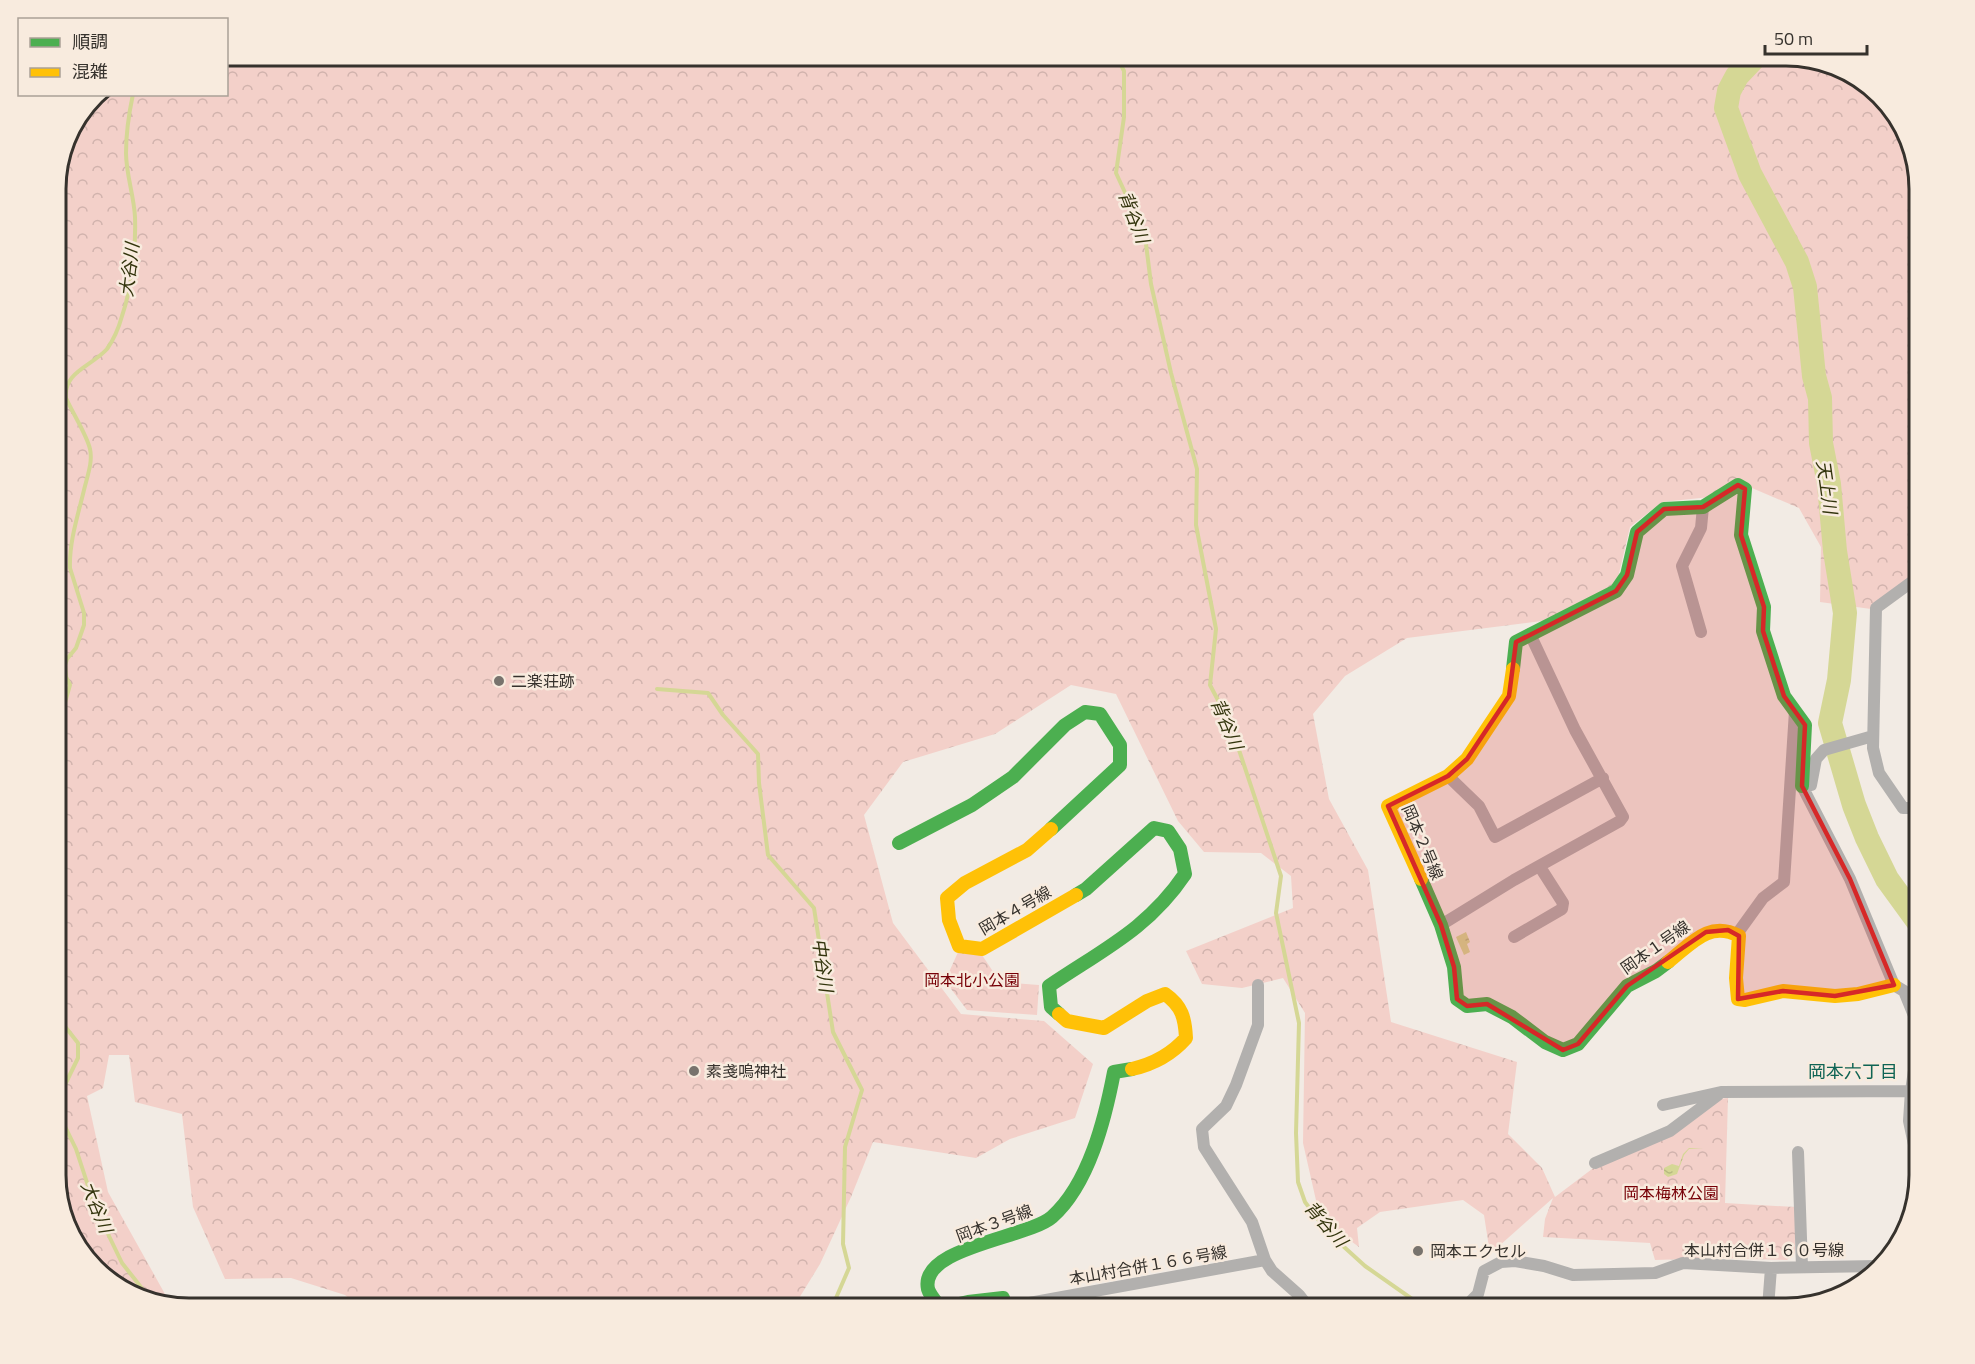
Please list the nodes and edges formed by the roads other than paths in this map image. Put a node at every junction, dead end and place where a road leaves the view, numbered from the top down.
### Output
1 (1703, 507) junction
2 (1909, 584) edge
3 (1701, 632) dead end
4 (1530, 634) junction
5 (1795, 711) junction
6 (1868, 737) junction
7 (1449, 776) junction
8 (1603, 778) junction
9 (1802, 786) junction
10 (1909, 808) edge
11 (899, 843) dead end
12 (1540, 867) junction
13 (1441, 925) junction
14 (1737, 934) junction
15 (1514, 937) dead end
16 (1258, 986) dead end
17 (1894, 986) junction
18 (1909, 1003) edge
19 (1186, 1038) joint
20 (1909, 1091) edge
21 (1721, 1092) junction
22 (1663, 1105) dead end
23 (1798, 1152) dead end
24 (1595, 1163) dead end
25 (1265, 1260) junction
26 (1868, 1266) edge
27 (1771, 1268) junction
28 (1802, 1268) junction
29 (934, 1298) edge
30 (1058, 1298) edge
31 (1301, 1298) edge
32 (1474, 1298) edge
33 (1769, 1298) edge

1 - 3 street
1 - 4 street
1 - 5 street
2 - 6 street
4 - 7 street
4 - 8 street
5 - 9 street
5 - 14 street
6 - 9 street
6 - 10 street
7 - 8 street
7 - 13 street, 岡本２号線
8 - 12 street
9 - 17 street
11 - 19 street, 岡本４号線
12 - 13 street
12 - 15 street
13 - 14 street, 岡本１号線
14 - 17 street
16 - 25 street
17 - 18 street
19 - 29 street, 岡本３号線
20 - 21 street
21 - 22 street
21 - 24 street
23 - 28 street
25 - 30 street, 本山村合併１６６号線
25 - 31 street
26 - 28 street, 本山村合併１６０号線
27 - 28 street, 本山村合併１６０号線
27 - 32 street, 本山村合併１６０号線
27 - 33 street

